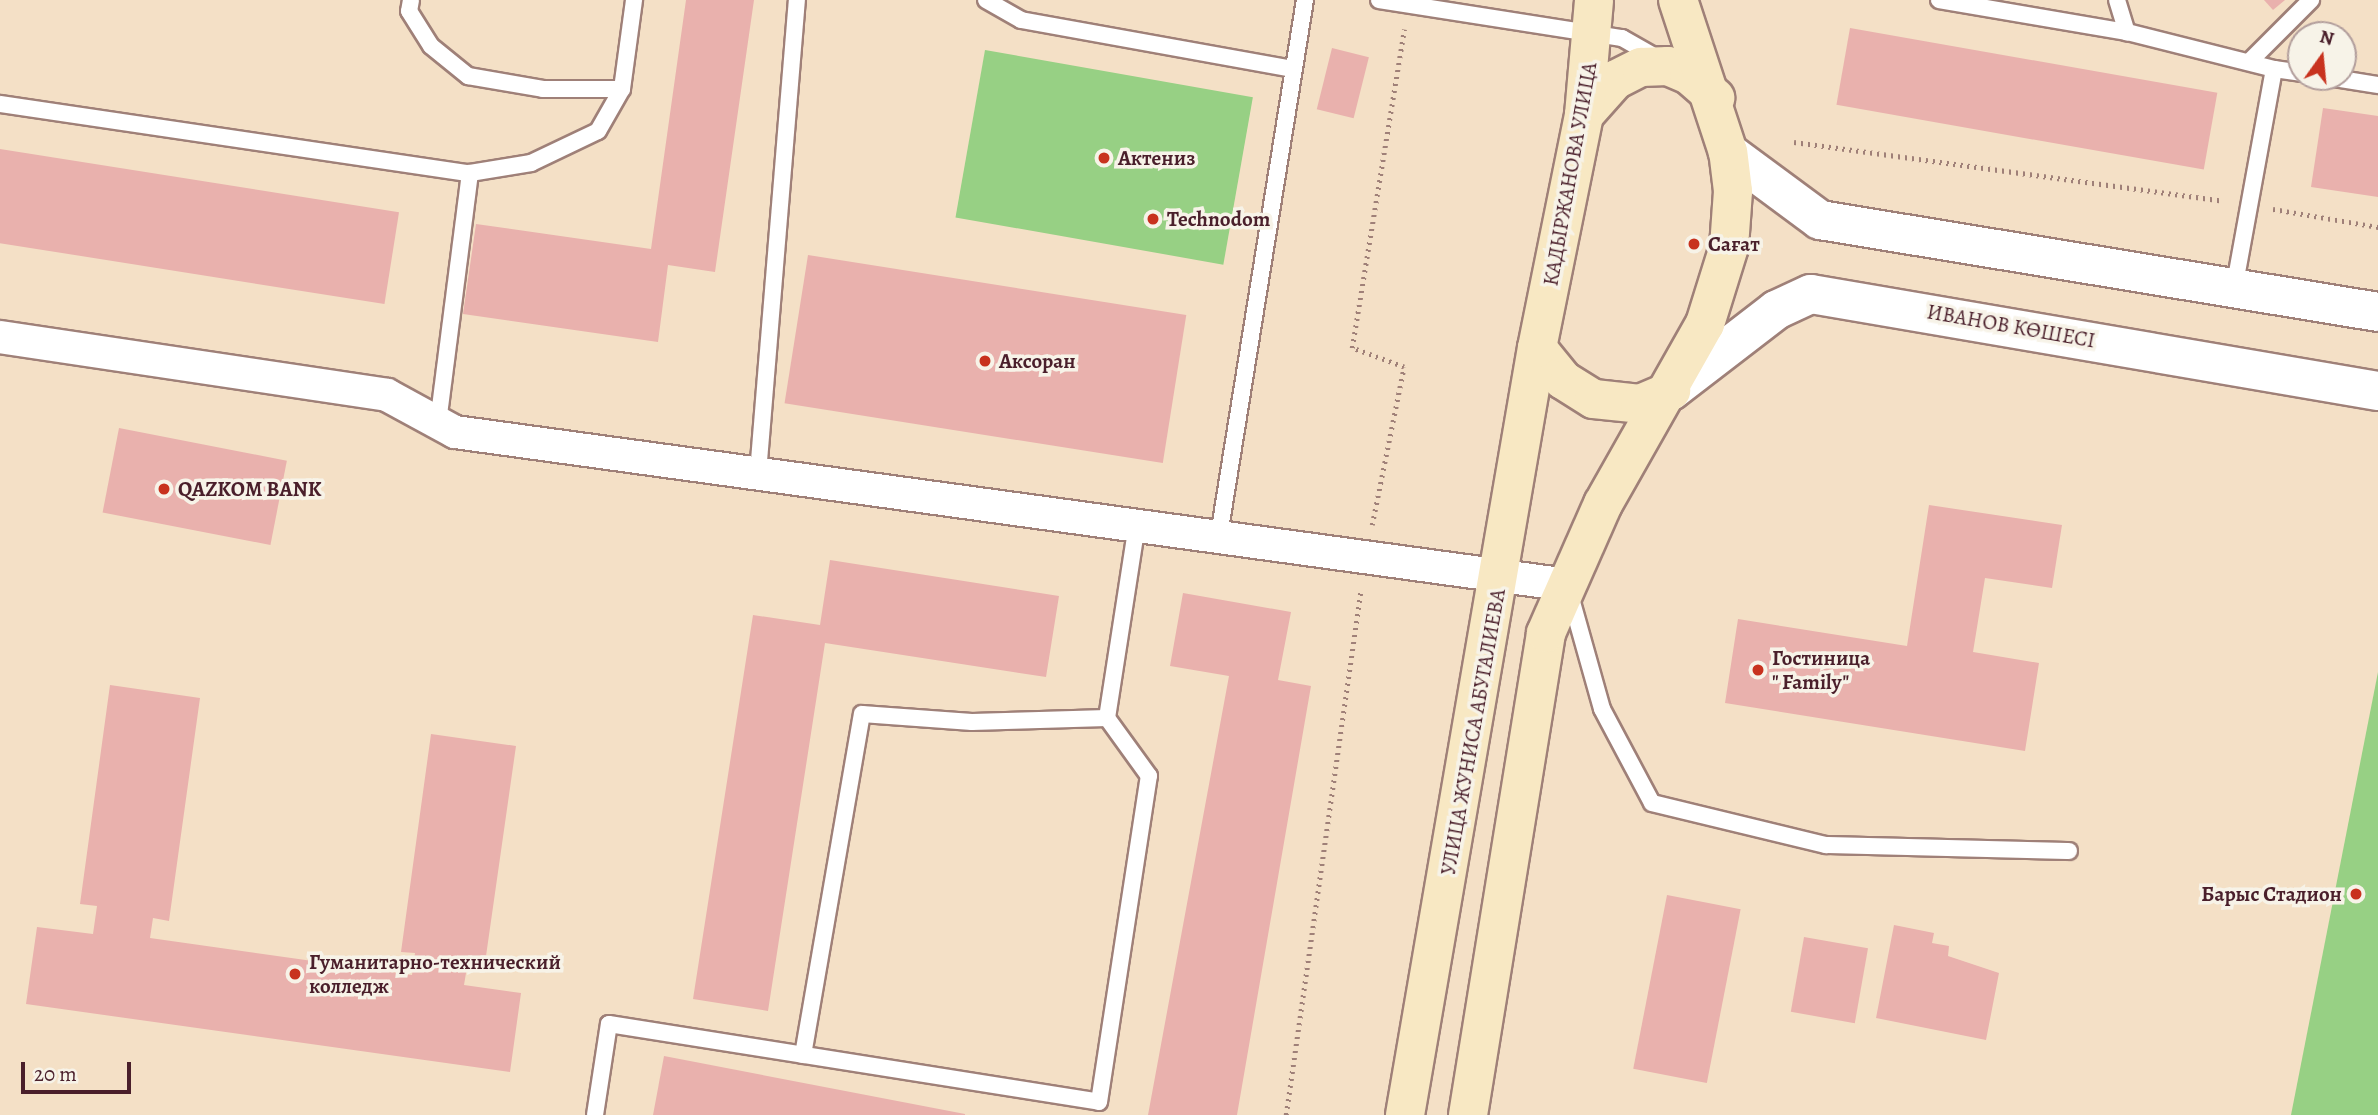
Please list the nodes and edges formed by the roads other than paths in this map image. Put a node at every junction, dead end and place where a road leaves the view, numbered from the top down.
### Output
1 (411, 0) edge
2 (634, 0) edge
3 (797, 0) edge
4 (986, 0) edge
5 (1305, 0) edge
6 (1379, 0) edge
7 (1678, 0) edge
8 (1939, 0) edge
9 (2117, 0) edge
10 (2311, 0) edge
11 (1594, 17) edge
12 (2127, 32) junction
13 (2249, 62) junction
14 (1668, 66) junction
15 (1294, 69) junction
16 (2274, 69) junction
17 (2287, 71) edge
18 (2357, 82) edge
19 (2378, 85) edge
20 (622, 89) junction
21 (1715, 98) junction
22 (0, 104) edge
23 (1584, 115) junction
24 (1728, 152) junction
25 (470, 173) junction
26 (2234, 289) junction
27 (2378, 312) edge
28 (0, 337) edge
29 (1537, 348) junction
30 (1671, 391) junction
31 (2378, 391) edge
32 (438, 422) junction
33 (758, 473) junction
34 (1137, 524) junction
35 (1219, 535) junction
36 (1501, 574) junction
37 (1567, 585) junction
38 (1107, 718) junction
39 (2069, 851) dead end
40 (803, 1055) junction
41 (595, 1115) edge
42 (1405, 1115) edge
43 (1468, 1115) edge

1 - 20 lane
2 - 20 lane
3 - 33 lane
4 - 15 lane
5 - 15 lane
6 - 11 lane
7 - 21 main road
8 - 12 lane
9 - 12 lane
10 - 13 lane
11 - 14 lane
11 - 23 main road, КАДЫРЖАНОВА УЛИЦА
12 - 13 lane
13 - 16 lane
14 - 21 main road
14 - 23 main road
15 - 35 lane
16 - 17 lane
16 - 26 lane
18 - 19 lane
20 - 25 lane
21 - 24 main road
22 - 25 lane
23 - 29 main road, КАДЫРЖАНОВА УЛИЦА
24 - 26 street
24 - 30 main road
25 - 32 lane
26 - 27 street
28 - 32 street
29 - 30 main road
29 - 36 main road, УЛИЦА ЖУНИСА АБУГАЛИЕВА
30 - 31 street, ИВАНОВ КӨШЕСІ
30 - 37 main road
32 - 33 street
33 - 34 street
34 - 35 street
34 - 38 lane
35 - 36 street
36 - 37 street
36 - 42 main road, УЛИЦА ЖУНИСА АБУГАЛИЕВА
37 - 39 lane
37 - 43 main road
38 - 40 lane
38 - 40 lane
40 - 41 lane

